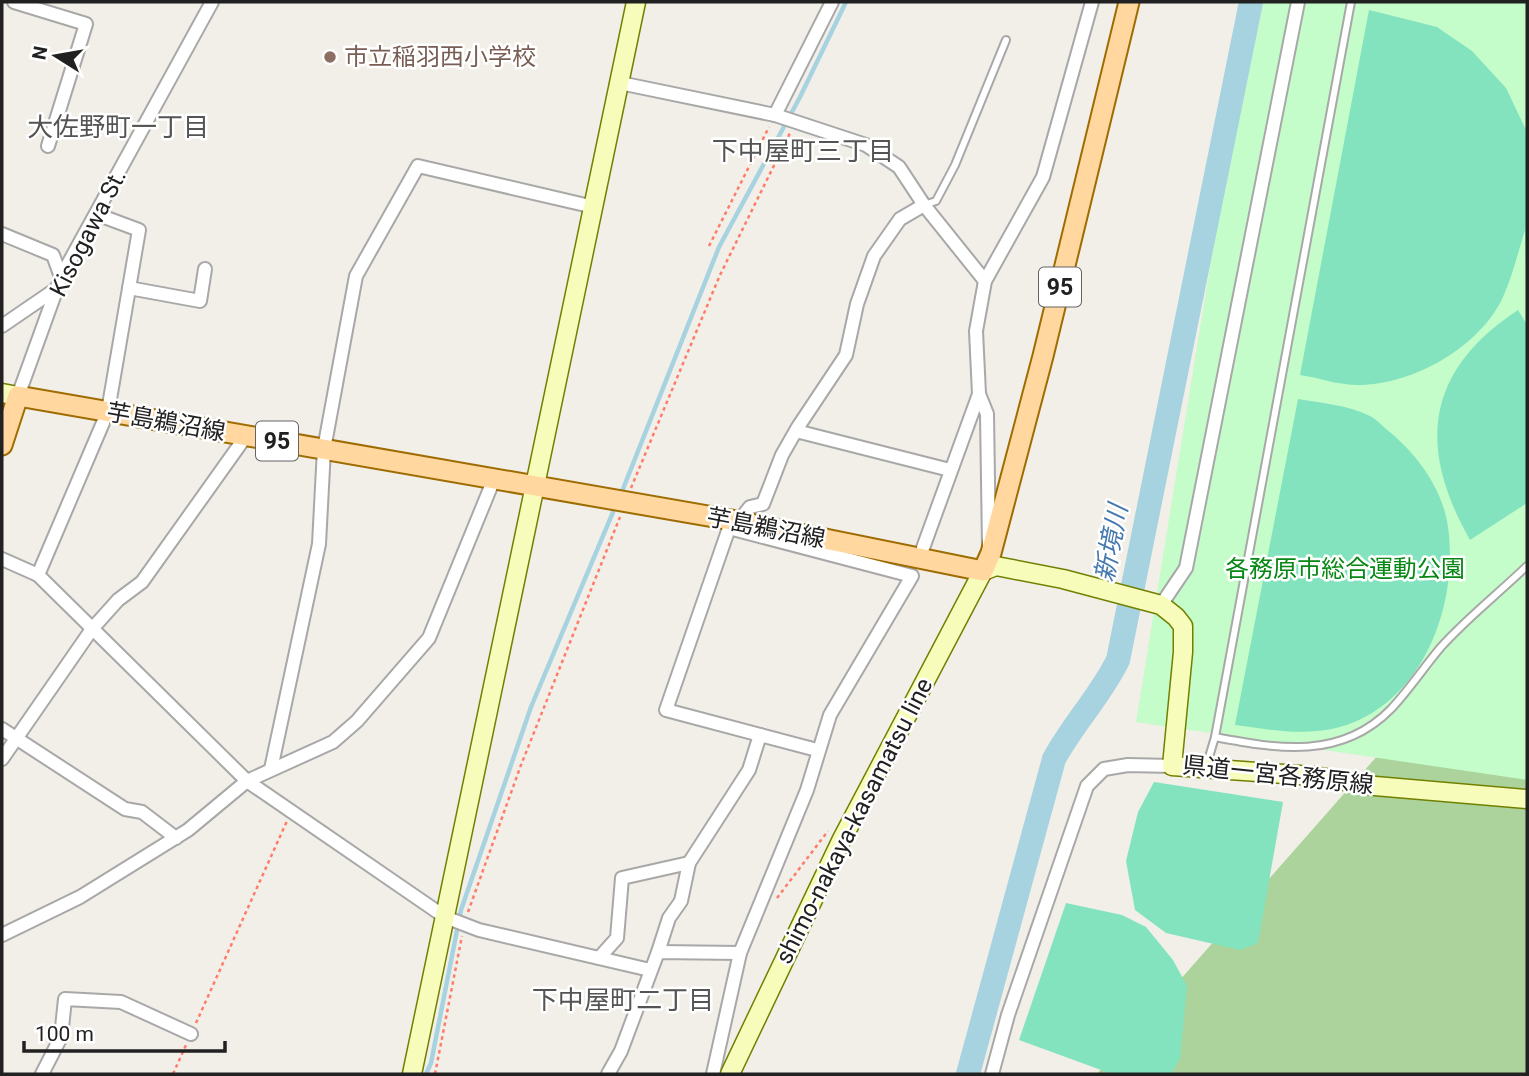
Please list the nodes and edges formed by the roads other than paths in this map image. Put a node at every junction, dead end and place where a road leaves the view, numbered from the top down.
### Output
1 (14, 2) edge
2 (212, 2) edge
3 (636, 2) edge
4 (832, 2) edge
5 (1092, 2) edge
6 (1129, 2) edge
7 (1298, 2) edge
8 (1351, 2) edge
9 (1006, 40) dead end
10 (620, 83) junction
11 (785, 120) junction
12 (48, 146) dead end
13 (924, 205) junction
14 (594, 206) junction
15 (96, 214) junction
16 (2, 234) edge
17 (205, 269) dead end
18 (985, 281) junction
19 (59, 283) junction
20 (129, 288) junction
21 (2, 326) edge
22 (979, 394) junction
23 (10, 395) edge
24 (108, 411) junction
25 (796, 431) junction
26 (246, 436) junction
27 (2, 445) edge
28 (324, 449) junction
29 (950, 471) junction
30 (494, 479) junction
31 (536, 487) junction
32 (733, 523) junction
33 (922, 548) dead end
34 (2, 559) edge
35 (987, 562) junction
36 (1527, 566) edge
37 (38, 575) junction
38 (1161, 605) junction
39 (92, 629) junction
40 (2, 729) edge
41 (760, 735) junction
42 (1215, 737) junction
43 (16, 738) junction
44 (817, 750) junction
45 (2, 759) edge
46 (1172, 765) junction
47 (1199, 765) junction
48 (271, 769) junction
49 (247, 780) junction
50 (1527, 799) edge
51 (176, 838) junction
52 (689, 863) junction
53 (445, 917) junction
54 (2, 936) edge
55 (658, 951) junction
56 (740, 953) junction
57 (599, 958) junction
58 (650, 970) junction
59 (191, 1034) road end
60 (43, 1074) edge
61 (412, 1074) edge
62 (608, 1074) edge
63 (713, 1074) edge
64 (730, 1074) edge
65 (992, 1074) edge

1 - 12 street
2 - 15 street, Kisogawa St.
3 - 10 main road
4 - 11 street
5 - 18 street
6 - 35 main road, 95
7 - 38 street
8 - 42 lane
9 - 13 lane
10 - 11 street
10 - 14 main road
11 - 13 street
13 - 18 street
13 - 25 street
14 - 28 street
14 - 31 main road
15 - 19 street, Kisogawa St.
15 - 20 street
16 - 19 street
17 - 20 street
18 - 22 street
19 - 21 street
19 - 23 street, Kisogawa St.
20 - 24 street
22 - 29 street
22 - 35 street
23 - 24 main road, 芋島鵜沼線 / 95
23 - 27 main road
24 - 26 main road, 芋島鵜沼線 / 95
24 - 37 street
25 - 29 street
25 - 32 street
26 - 28 main road, 芋島鵜沼線 / 95
26 - 39 street
28 - 30 main road, 芋島鵜沼線 / 95
28 - 48 street
29 - 33 street
30 - 31 main road, 芋島鵜沼線 / 95
30 - 48 street
31 - 32 main road, 芋島鵜沼線 / 95
31 - 53 main road
32 - 35 main road, 芋島鵜沼線 / 95
32 - 41 street
32 - 44 street
34 - 37 street
35 - 38 main road
35 - 64 main road, shimo-nakaya-kasamatsu line
36 - 42 lane
37 - 39 street
38 - 46 main road, 県道一宮各務原線
39 - 43 street
39 - 49 street
40 - 43 street
41 - 44 street
41 - 52 street
42 - 47 lane
43 - 45 street
43 - 51 street
44 - 56 street
46 - 47 main road, 県道一宮各務原線
46 - 65 street
47 - 50 main road, 県道一宮各務原線
48 - 49 street
49 - 51 street
49 - 53 street
51 - 54 street
52 - 55 street
52 - 57 street
53 - 57 street
53 - 61 main road
55 - 56 street
55 - 58 street
56 - 63 street
57 - 58 street
58 - 62 street
59 - 60 street

